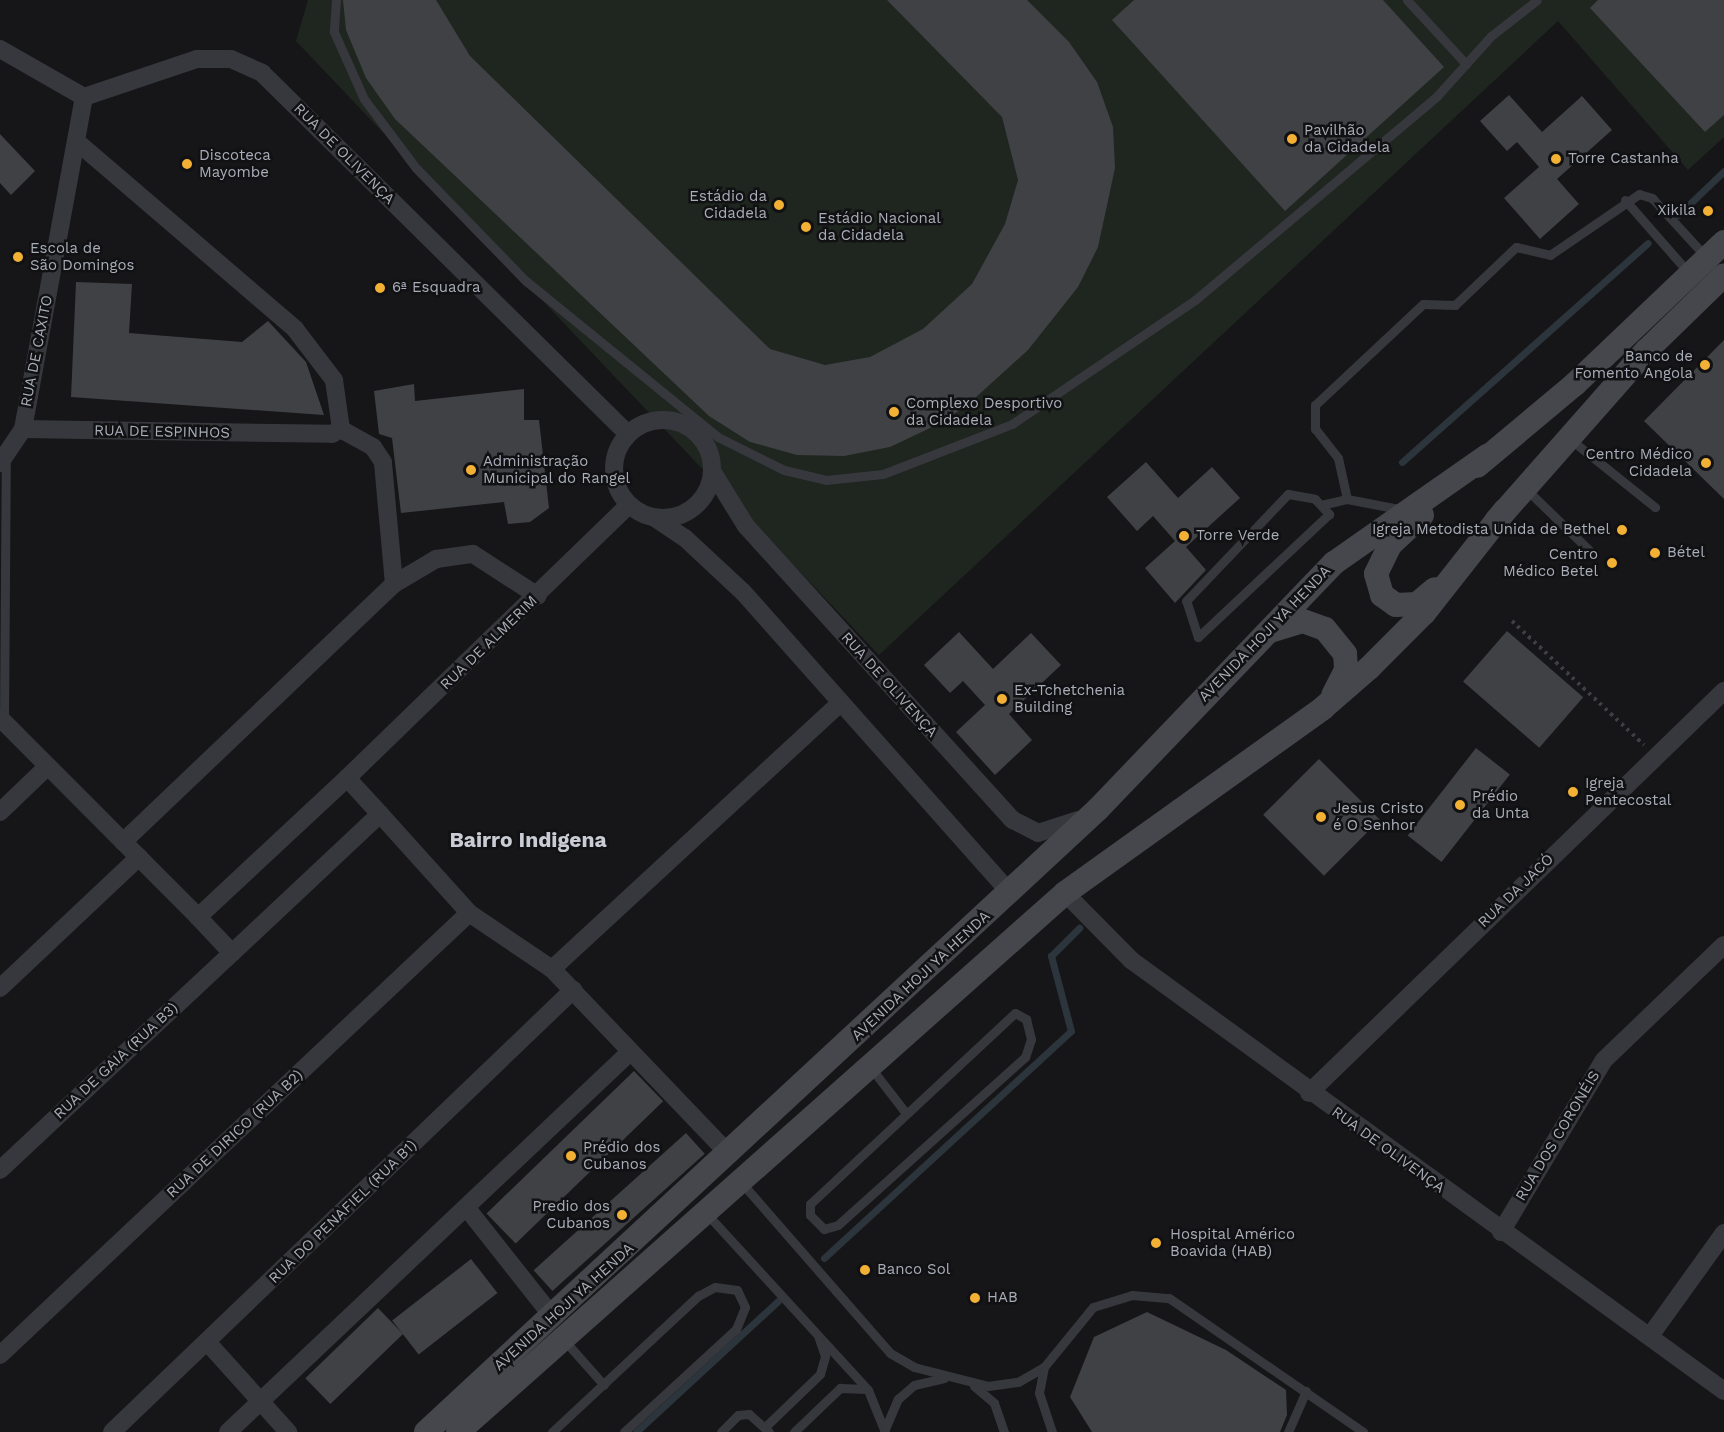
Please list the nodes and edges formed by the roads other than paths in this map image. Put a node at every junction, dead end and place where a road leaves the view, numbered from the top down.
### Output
1 (336, 0) edge
2 (1407, 0) edge
3 (1537, 0) edge
4 (0, 50) edge
5 (1466, 64) junction
6 (84, 97) junction
7 (76, 141) junction
8 (1625, 201) junction
9 (1712, 263) edge
10 (23, 429) junction
11 (341, 429) junction
12 (628, 434) junction
13 (1568, 437) junction
14 (1487, 456) junction
15 (3, 460) edge
16 (712, 471) junction
17 (1525, 488) junction
18 (1347, 500) junction
19 (629, 505) junction
20 (1321, 505) junction
21 (1655, 507) dead end
22 (1405, 510) junction
23 (1505, 510) junction
24 (655, 518) junction
25 (1589, 550) dead end
26 (394, 584) junction
27 (538, 596) junction
28 (1262, 635) junction
29 (1724, 691) edge
30 (840, 703) junction
31 (1323, 708) junction
32 (2, 720) edge
33 (47, 767) junction
34 (347, 778) junction
35 (1098, 809) junction
36 (0, 812) edge
37 (381, 814) junction
38 (123, 842) junction
39 (139, 857) junction
40 (1010, 892) junction
41 (1065, 893) junction
42 (469, 913) junction
43 (198, 917) junction
44 (1724, 945) edge
45 (232, 953) junction
46 (552, 969) junction
47 (0, 988) edge
48 (573, 990) junction
49 (630, 1052) junction
50 (872, 1068) junction
51 (1309, 1093) junction
52 (905, 1112) junction
53 (730, 1155) junction
54 (0, 1170) edge
55 (740, 1180) junction
56 (466, 1207) junction
57 (705, 1212) junction
58 (1501, 1232) junction
59 (1724, 1233) edge
60 (553, 1317) junction
61 (816, 1331) junction
62 (1650, 1336) junction
63 (564, 1340) junction
64 (208, 1342) junction
65 (0, 1355) edge
66 (1044, 1367) junction
67 (953, 1377) junction
68 (604, 1385) junction
69 (868, 1390) junction
70 (1306, 1391) junction
71 (1724, 1391) edge
72 (261, 1401) junction
73 (767, 1429) edge
74 (112, 1432) edge
75 (228, 1432) edge
76 (288, 1432) edge
77 (426, 1432) edge
78 (458, 1432) edge
79 (552, 1432) edge
80 (624, 1432) edge
81 (721, 1432) edge
82 (794, 1432) edge
83 (885, 1432) edge
84 (1004, 1432) edge
85 (1052, 1432) edge
86 (1288, 1432) edge
87 (1363, 1432) edge

1 - 5 lane
2 - 5 lane
3 - 5 lane
4 - 6 street
6 - 7 street, RUA DE CAXITO
6 - 12 street, RUA DE OLIVENÇA
7 - 10 street, RUA DE CAXITO
7 - 11 street
8 - 9 lane
8 - 9 lane
8 - 18 lane
9 - 13 main road
9 - 14 main road
10 - 11 street, RUA DE ESPINHOS
10 - 15 street
11 - 26 street
12 - 16 street
12 - 19 street
13 - 17 main road
13 - 21 lane
14 - 22 main road, AVENIDA HOJI YA HENDA
14 - 23 main road
15 - 32 lane
16 - 24 street
16 - 35 street, RUA DE OLIVENÇA
17 - 23 main road
17 - 25 lane
18 - 20 lane
18 - 22 lane
19 - 24 street
19 - 27 street, RUA DE ALMERIM
20 - 20 lane
22 - 28 main road, AVENIDA HOJI YA HENDA
23 - 31 main road, AVENIDA HOJI YA HENDA
24 - 30 street
26 - 27 street
26 - 38 street
27 - 34 street, RUA DE ALMERIM
28 - 31 main road
28 - 35 main road, AVENIDA HOJI YA HENDA
29 - 51 street, RUA DA JACÓ
30 - 40 street
30 - 46 street
31 - 41 main road, AVENIDA HOJI YA HENDA
32 - 33 street
33 - 36 street
33 - 38 street
34 - 37 street
34 - 43 street, RUA DE ALMERIM
35 - 40 main road, AVENIDA HOJI YA HENDA
37 - 42 street
37 - 45 street, RUA DE GAIA (RUA B3)
38 - 39 street
39 - 43 street
39 - 47 street
40 - 53 main road, AVENIDA HOJI YA HENDA
41 - 50 main road, AVENIDA HOJI YA HENDA
41 - 51 street, RUA DE OLIVENÇA
42 - 46 street
42 - 65 street, RUA DE DIRICO (RUA B2)
43 - 45 street
44 - 58 street, RUA DOS CORONÉIS
45 - 54 street, RUA DE GAIA (RUA B3)
46 - 48 street
48 - 49 street
48 - 64 street, RUA DO PENAFIEL (RUA B1)
49 - 53 street
49 - 56 street
50 - 52 lane
50 - 55 main road, AVENIDA HOJI YA HENDA
51 - 58 street, RUA DE OLIVENÇA
52 - 52 lane
53 - 60 main road, AVENIDA HOJI YA HENDA
55 - 57 main road, AVENIDA HOJI YA HENDA
55 - 67 lane
56 - 60 street
56 - 72 street
57 - 61 lane
57 - 63 main road, AVENIDA HOJI YA HENDA
58 - 62 street, RUA DE OLIVENÇA
59 - 62 street
60 - 77 main road, AVENIDA HOJI YA HENDA
61 - 69 lane
61 - 73 lane
62 - 71 street, RUA DE OLIVENÇA
63 - 68 lane
63 - 78 main road, AVENIDA HOJI YA HENDA
64 - 72 street
64 - 74 street, RUA DO PENAFIEL (RUA B1)
66 - 67 lane
66 - 70 lane
66 - 85 lane
67 - 83 lane
67 - 84 lane
68 - 79 lane
68 - 80 lane
69 - 82 lane
69 - 83 lane
70 - 86 lane
70 - 87 lane
72 - 75 street
72 - 76 street
73 - 81 lane

